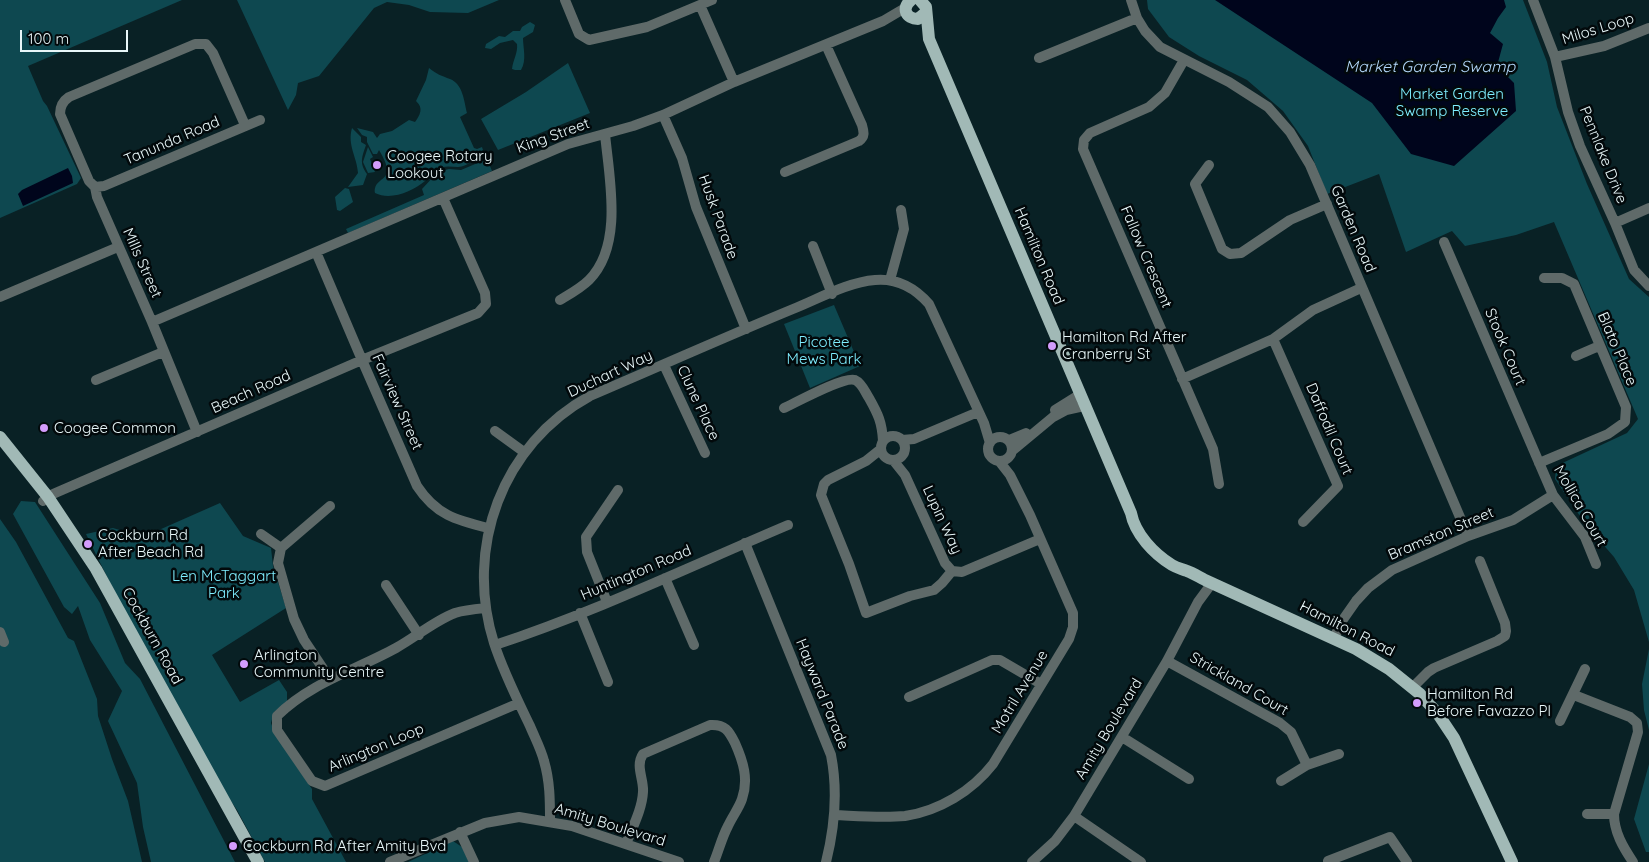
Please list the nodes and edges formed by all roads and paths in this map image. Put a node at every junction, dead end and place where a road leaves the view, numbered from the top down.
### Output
1 (565, 0) edge
2 (712, 0) edge
3 (1131, 0) edge
4 (1533, 0) edge
5 (700, 5) junction
6 (910, 7) edge
7 (1137, 18) junction
8 (1649, 28) edge
9 (929, 39) junction
10 (826, 45) junction
11 (1555, 57) junction
12 (1039, 58) dead end
13 (1184, 60) junction
14 (734, 82) junction
15 (663, 115) junction
16 (260, 120) dead end
17 (245, 125) junction
18 (605, 134) junction
19 (1209, 165) dead end
20 (785, 172) dead end
21 (95, 187) junction
22 (443, 198) junction
23 (1327, 204) junction
24 (1649, 208) edge
25 (901, 210) dead end
26 (1615, 223) junction
27 (1444, 242) dead end
28 (814, 246) dead end
29 (118, 247) junction
30 (316, 252) junction
31 (1544, 278) dead end
32 (890, 280) junction
33 (1649, 286) edge
34 (1361, 288) junction
35 (832, 294) junction
36 (0, 297) edge
37 (560, 300) dead end
38 (152, 322) junction
39 (746, 329) junction
40 (1273, 339) junction
41 (1599, 346) junction
42 (163, 352) junction
43 (1576, 356) dead end
44 (362, 360) junction
45 (664, 365) junction
46 (1182, 378) junction
47 (96, 380) dead end
48 (1082, 400) junction
49 (784, 408) dead end
50 (978, 412) junction
51 (984, 423) junction
52 (882, 425) junction
53 (197, 432) junction
54 (495, 432) dead end
55 (0, 437) edge
56 (1004, 439) junction
57 (990, 443) junction
58 (901, 445) junction
59 (1, 449) edge
60 (524, 452) junction
61 (886, 452) junction
62 (705, 453) dead end
63 (1011, 454) junction
64 (998, 461) junction
65 (1539, 463) junction
66 (905, 475) junction
67 (1010, 475) junction
68 (1219, 484) dead end
69 (618, 490) dead end
70 (1553, 495) junction
71 (45, 499) junction
72 (330, 506) dead end
73 (1303, 522) dead end
74 (788, 525) dead end
75 (488, 528) junction
76 (261, 534) dead end
77 (1468, 536) junction
78 (1040, 539) junction
79 (745, 543) junction
80 (281, 548) junction
81 (1480, 561) dead end
82 (1596, 564) dead end
83 (952, 571) junction
84 (664, 578) junction
85 (1208, 582) junction
86 (386, 585) dead end
87 (608, 602) junction
88 (486, 608) junction
89 (580, 613) junction
90 (0, 632) edge
91 (419, 634) junction
92 (1334, 638) junction
93 (4, 642) dead end
94 (494, 644) junction
95 (694, 645) dead end
96 (1167, 661) junction
97 (1585, 669) dead end
98 (330, 679) junction
99 (608, 682) dead end
100 (1041, 684) junction
101 (1412, 687) junction
102 (1574, 695) junction
103 (909, 697) dead end
104 (519, 703) junction
105 (1560, 721) dead end
106 (1122, 737) junction
107 (1339, 754) dead end
108 (1307, 765) junction
109 (1189, 779) dead end
110 (1281, 781) dead end
111 (1587, 814) dead end
112 (1614, 814) junction
113 (835, 815) junction
114 (1074, 816) junction
115 (550, 821) junction
116 (460, 832) junction
117 (626, 844) junction
118 (1328, 861) dead end
119 (249, 862) edge
120 (258, 862) edge
121 (390, 862) edge
122 (474, 862) edge
123 (679, 862) edge
124 (714, 862) edge
125 (826, 862) edge
126 (1032, 862) edge
127 (1141, 862) edge
128 (1407, 862) edge
129 (1512, 862) edge
130 (1634, 862) edge

1 - 5 street
2 - 5 street
3 - 7 street, Garden Road
4 - 11 street, Pennlake Drive
5 - 14 street
6 - 9 main road, Hamilton Road
6 - 9 main road, Hamilton Road
6 - 10 street, King Street
7 - 12 street
7 - 13 street, Garden Road
8 - 11 street, Milos Loop
9 - 48 main road, Hamilton Road
10 - 14 street, King Street
10 - 20 street
11 - 26 street, Pennlake Drive
13 - 23 street, Garden Road
13 - 46 street, Fallow Crescent
14 - 15 street, King Street
15 - 18 street, King Street
15 - 39 street, Husk Parade
16 - 17 street, Tanunda Road
17 - 21 street, Tanunda Road
17 - 21 street, Mills Street
18 - 22 street, King Street
18 - 37 street
19 - 23 street
21 - 29 street, Mills Street
22 - 30 street, King Street
22 - 44 street, Beach Road
23 - 34 street, Garden Road
24 - 26 street
25 - 32 street
26 - 33 street, Pennlake Drive
27 - 65 street, Stook Court
28 - 35 street
29 - 36 street
29 - 38 street, Mills Street
30 - 38 street, King Street
30 - 44 street, Fairview Street
31 - 41 street, Blato Place
32 - 35 street, Duchart Way
32 - 50 street, Duchart Way
34 - 40 street
34 - 77 street, Garden Road
35 - 39 street, Duchart Way
38 - 42 street, Mills Street
39 - 45 street, Duchart Way
40 - 46 street
40 - 73 street, Daffodil Court
41 - 43 street
41 - 65 street, Blato Place
42 - 47 street
42 - 53 street, Mills Street
44 - 53 street, Beach Road
44 - 75 street, Fairview Street
45 - 60 street, Duchart Way
45 - 62 street, Clune Place
46 - 68 street, Fallow Crescent
48 - 56 street
48 - 63 street
48 - 85 main road, Hamilton Road
49 - 52 street
50 - 51 street, Duchart Way
50 - 58 street
51 - 56 street, Duchart Way
51 - 57 street, Duchart Way
52 - 58 street
52 - 61 street
53 - 71 street, Beach Road
54 - 60 street
55 - 71 main road, Cockburn Road
56 - 57 street
56 - 63 street
57 - 64 street
58 - 61 street
58 - 61 street
58 - 66 street, Lupin Way
59 - 71 main road, Cockburn Road
60 - 75 street, Duchart Way
61 - 66 street, Lupin Way
61 - 83 street
63 - 64 street
63 - 67 street, Motril Avenue
64 - 67 street, Motril Avenue
65 - 70 street, Mollica Court
66 - 83 street, Lupin Way
67 - 78 street, Motril Avenue
69 - 87 street
70 - 77 street, Bramston Street
70 - 82 street, Mollica Court
71 - 119 main road, Cockburn Road
71 - 120 main road, Cockburn Road
72 - 80 street
74 - 79 street, Huntington Road
75 - 88 street, Duchart Way
76 - 80 street
77 - 92 street, Bramston Street
78 - 83 street, Lupin Way
78 - 100 street, Motril Avenue
79 - 84 street, Huntington Road
79 - 113 street, Hayward Parade
80 - 98 street
81 - 101 street
84 - 87 street, Huntington Road
84 - 95 street
85 - 92 main road, Hamilton Road
85 - 96 street, Amity Boulevard
86 - 91 street
87 - 89 street, Huntington Road
88 - 91 street, Arlington Loop
88 - 94 street, Duchart Way
89 - 94 street, Huntington Road
89 - 99 street
90 - 93 street
91 - 98 street, Arlington Loop
92 - 101 main road, Hamilton Road
94 - 104 street, Duchart Way
96 - 106 street, Amity Boulevard
96 - 108 street, Strickland Court
97 - 102 street
98 - 104 street, Arlington Loop
100 - 103 street
100 - 113 street, Motril Avenue
101 - 129 main road, Hamilton Road
102 - 105 street
102 - 112 street
104 - 115 street, Duchart Way
106 - 109 street
106 - 114 street, Amity Boulevard
107 - 108 street
108 - 110 street
111 - 112 street
112 - 130 street
113 - 125 street, Hayward Parade
114 - 126 street, Amity Boulevard
114 - 127 street
115 - 116 street, Amity Boulevard
115 - 117 street, Amity Boulevard
116 - 121 street, Amity Boulevard
116 - 122 street
117 - 123 street, Amity Boulevard
117 - 124 street
118 - 128 street

